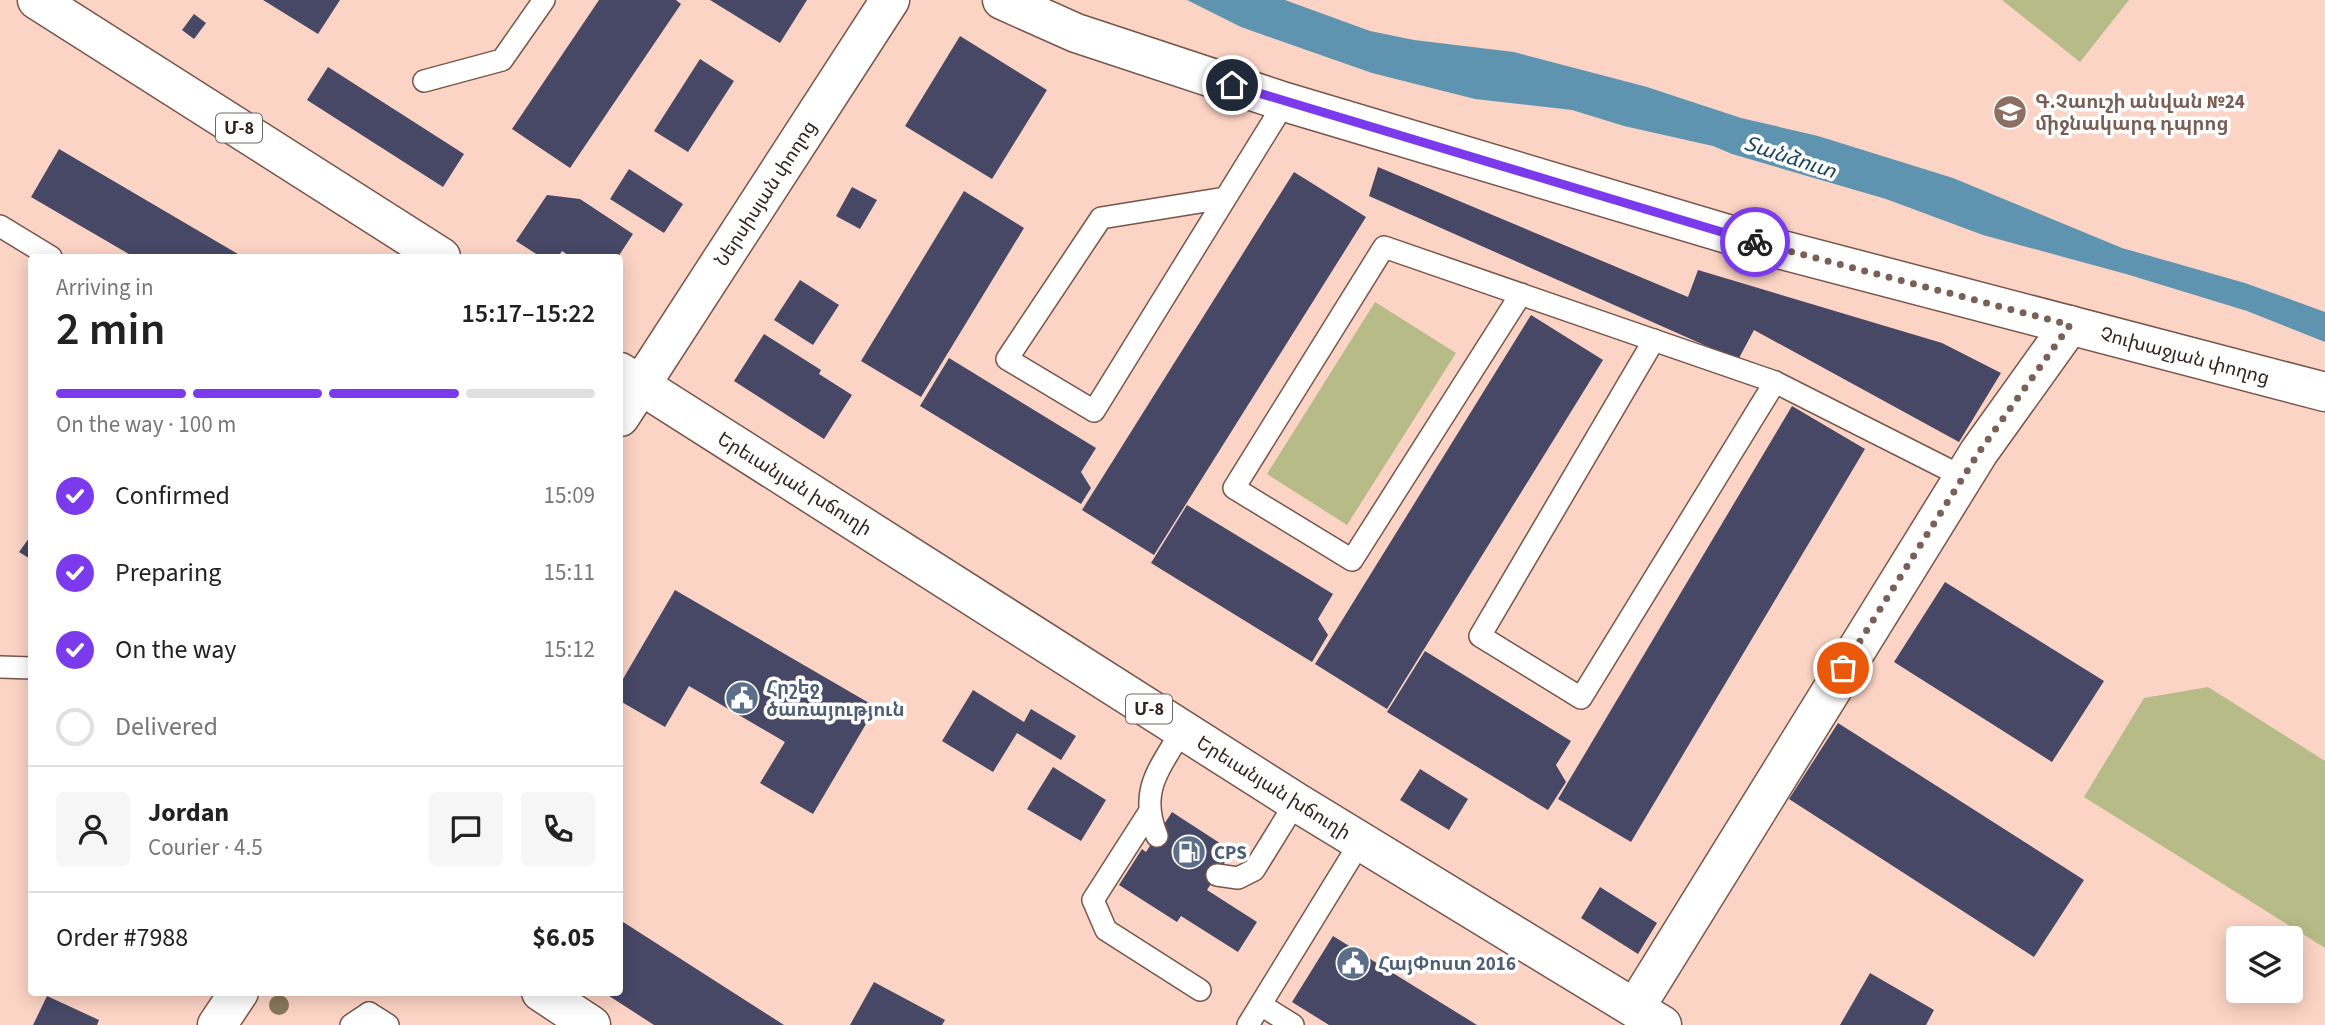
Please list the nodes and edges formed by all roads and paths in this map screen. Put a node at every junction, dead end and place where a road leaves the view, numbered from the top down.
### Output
1 (37, 0) edge
2 (544, 0) edge
3 (890, 0) edge
4 (1002, 0) edge
5 (424, 81) dead end
6 (1285, 102) junction
7 (1225, 198) junction
8 (0, 226) edge
9 (46, 254) edge
10 (435, 254) edge
11 (1521, 294) junction
12 (2070, 325) junction
13 (1654, 340) junction
14 (630, 379) edge
15 (1774, 382) junction
16 (2325, 392) edge
17 (623, 406) edge
18 (1963, 477) junction
19 (0, 667) edge
20 (28, 668) edge
21 (1182, 730) junction
22 (1296, 803) junction
23 (1148, 814) junction
24 (1157, 836) dead end
25 (1361, 841) junction
26 (1217, 875) dead end
27 (1200, 990) dead end
28 (236, 996) edge
29 (547, 996) edge
30 (368, 1003) edge
31 (1261, 1005) junction
32 (1649, 1016) edge
33 (217, 1025) edge
34 (351, 1025) edge
35 (388, 1025) edge
36 (591, 1025) edge
37 (1248, 1025) edge
38 (1293, 1025) edge

1 - 10 main road, Մ-8
2 - 5 lane
3 - 14 main road, Ներսիսյան փողոց
4 - 6 main road, Չուխաջյան փողոց
6 - 7 lane
6 - 12 main road, Չուխաջյան փողոց
7 - 7 lane
8 - 9 lane
11 - 11 lane
11 - 13 lane
12 - 16 main road, Չուխաջյան փողոց
12 - 18 main road
13 - 15 lane
13 - 15 lane
14 - 17 main road, Ներսիսյան փողոց
14 - 21 main road, Երեւանյան խճուղի / Մ-8
15 - 18 lane
18 - 32 main road
19 - 20 lane
21 - 22 main road, Երեւանյան խճուղի / Մ-8
21 - 23 lane
22 - 25 main road, Երեւանյան խճուղի / Մ-8
22 - 26 lane
23 - 24 lane
23 - 27 lane
25 - 31 lane
25 - 32 main road, Երեւանյան խճուղի / Մ-8
28 - 33 main road
29 - 36 main road
30 - 34 lane
30 - 35 lane
31 - 37 lane
31 - 38 lane

